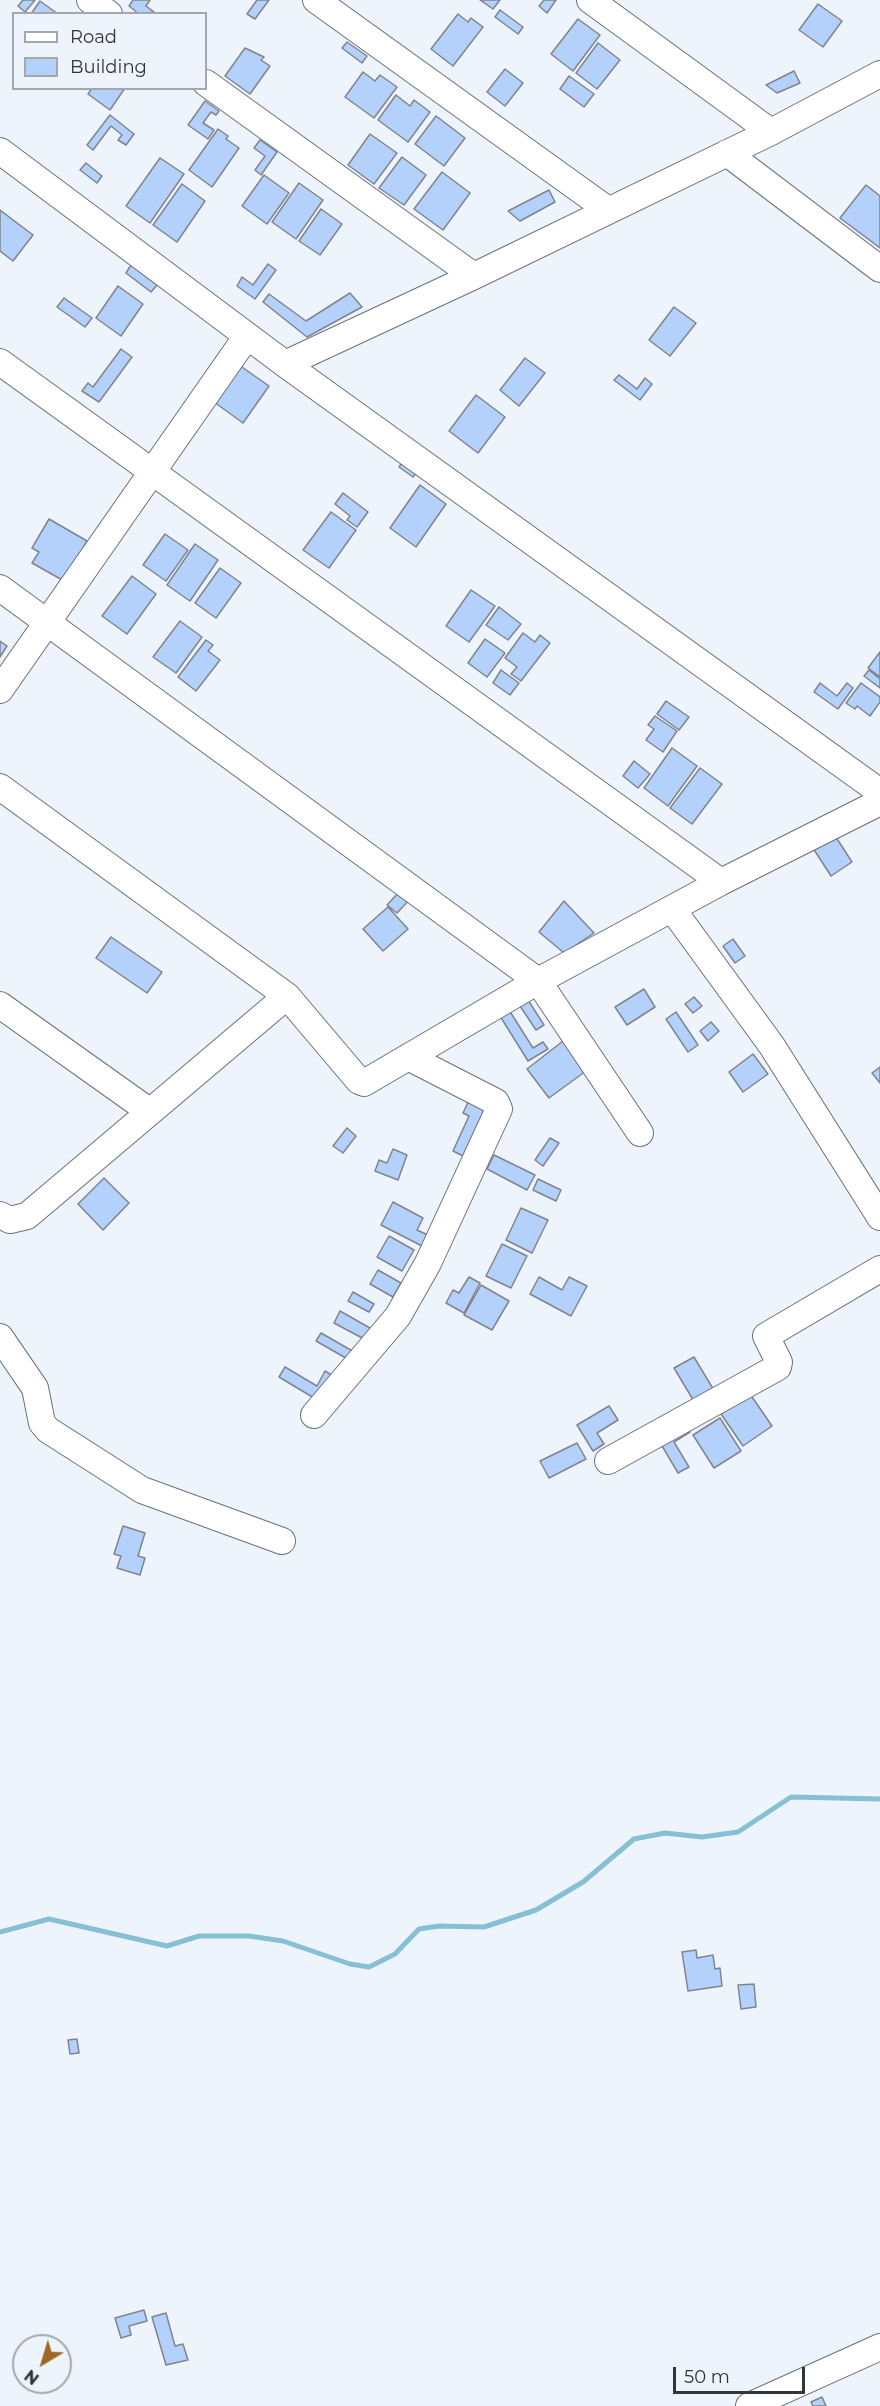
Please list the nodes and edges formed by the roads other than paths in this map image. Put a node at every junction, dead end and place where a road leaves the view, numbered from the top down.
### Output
1 (90, 0) edge
2 (316, 0) edge
3 (590, 0) edge
4 (106, 12) edge
5 (880, 74) edge
6 (207, 84) edge
7 (771, 132) junction
8 (0, 151) edge
9 (727, 153) junction
10 (608, 210) junction
11 (880, 269) edge
12 (474, 276) junction
13 (247, 336) junction
14 (0, 362) edge
15 (285, 364) junction
16 (153, 471) junction
17 (0, 588) edge
18 (49, 624) junction
19 (0, 690) edge
20 (0, 787) edge
21 (880, 792) edge
22 (880, 802) edge
23 (721, 882) junction
24 (673, 910) junction
25 (538, 981) junction
26 (287, 996) junction
27 (0, 1005) edge
28 (408, 1057) junction
29 (149, 1111) junction
30 (640, 1133) dead end
31 (0, 1215) edge
32 (880, 1217) edge
33 (880, 1269) edge
34 (0, 1337) edge
35 (314, 1415) dead end
36 (608, 1461) dead end
37 (282, 1541) dead end
38 (880, 2347) edge
39 (749, 2406) edge

1 - 4 street
2 - 10 street
3 - 7 street
5 - 7 street
6 - 12 street
7 - 9 street
8 - 13 street
9 - 10 street
9 - 11 street
10 - 12 street
12 - 15 street
13 - 15 street
13 - 16 street
14 - 16 street
15 - 21 street
16 - 18 street
16 - 23 street
17 - 18 street
18 - 19 street
18 - 25 street
20 - 26 street
22 - 23 street
23 - 24 street
24 - 25 street
24 - 32 street
25 - 28 street
25 - 30 street
26 - 28 street
26 - 29 street
27 - 29 street
28 - 35 street
29 - 31 street
33 - 36 street
34 - 37 street
38 - 39 street

